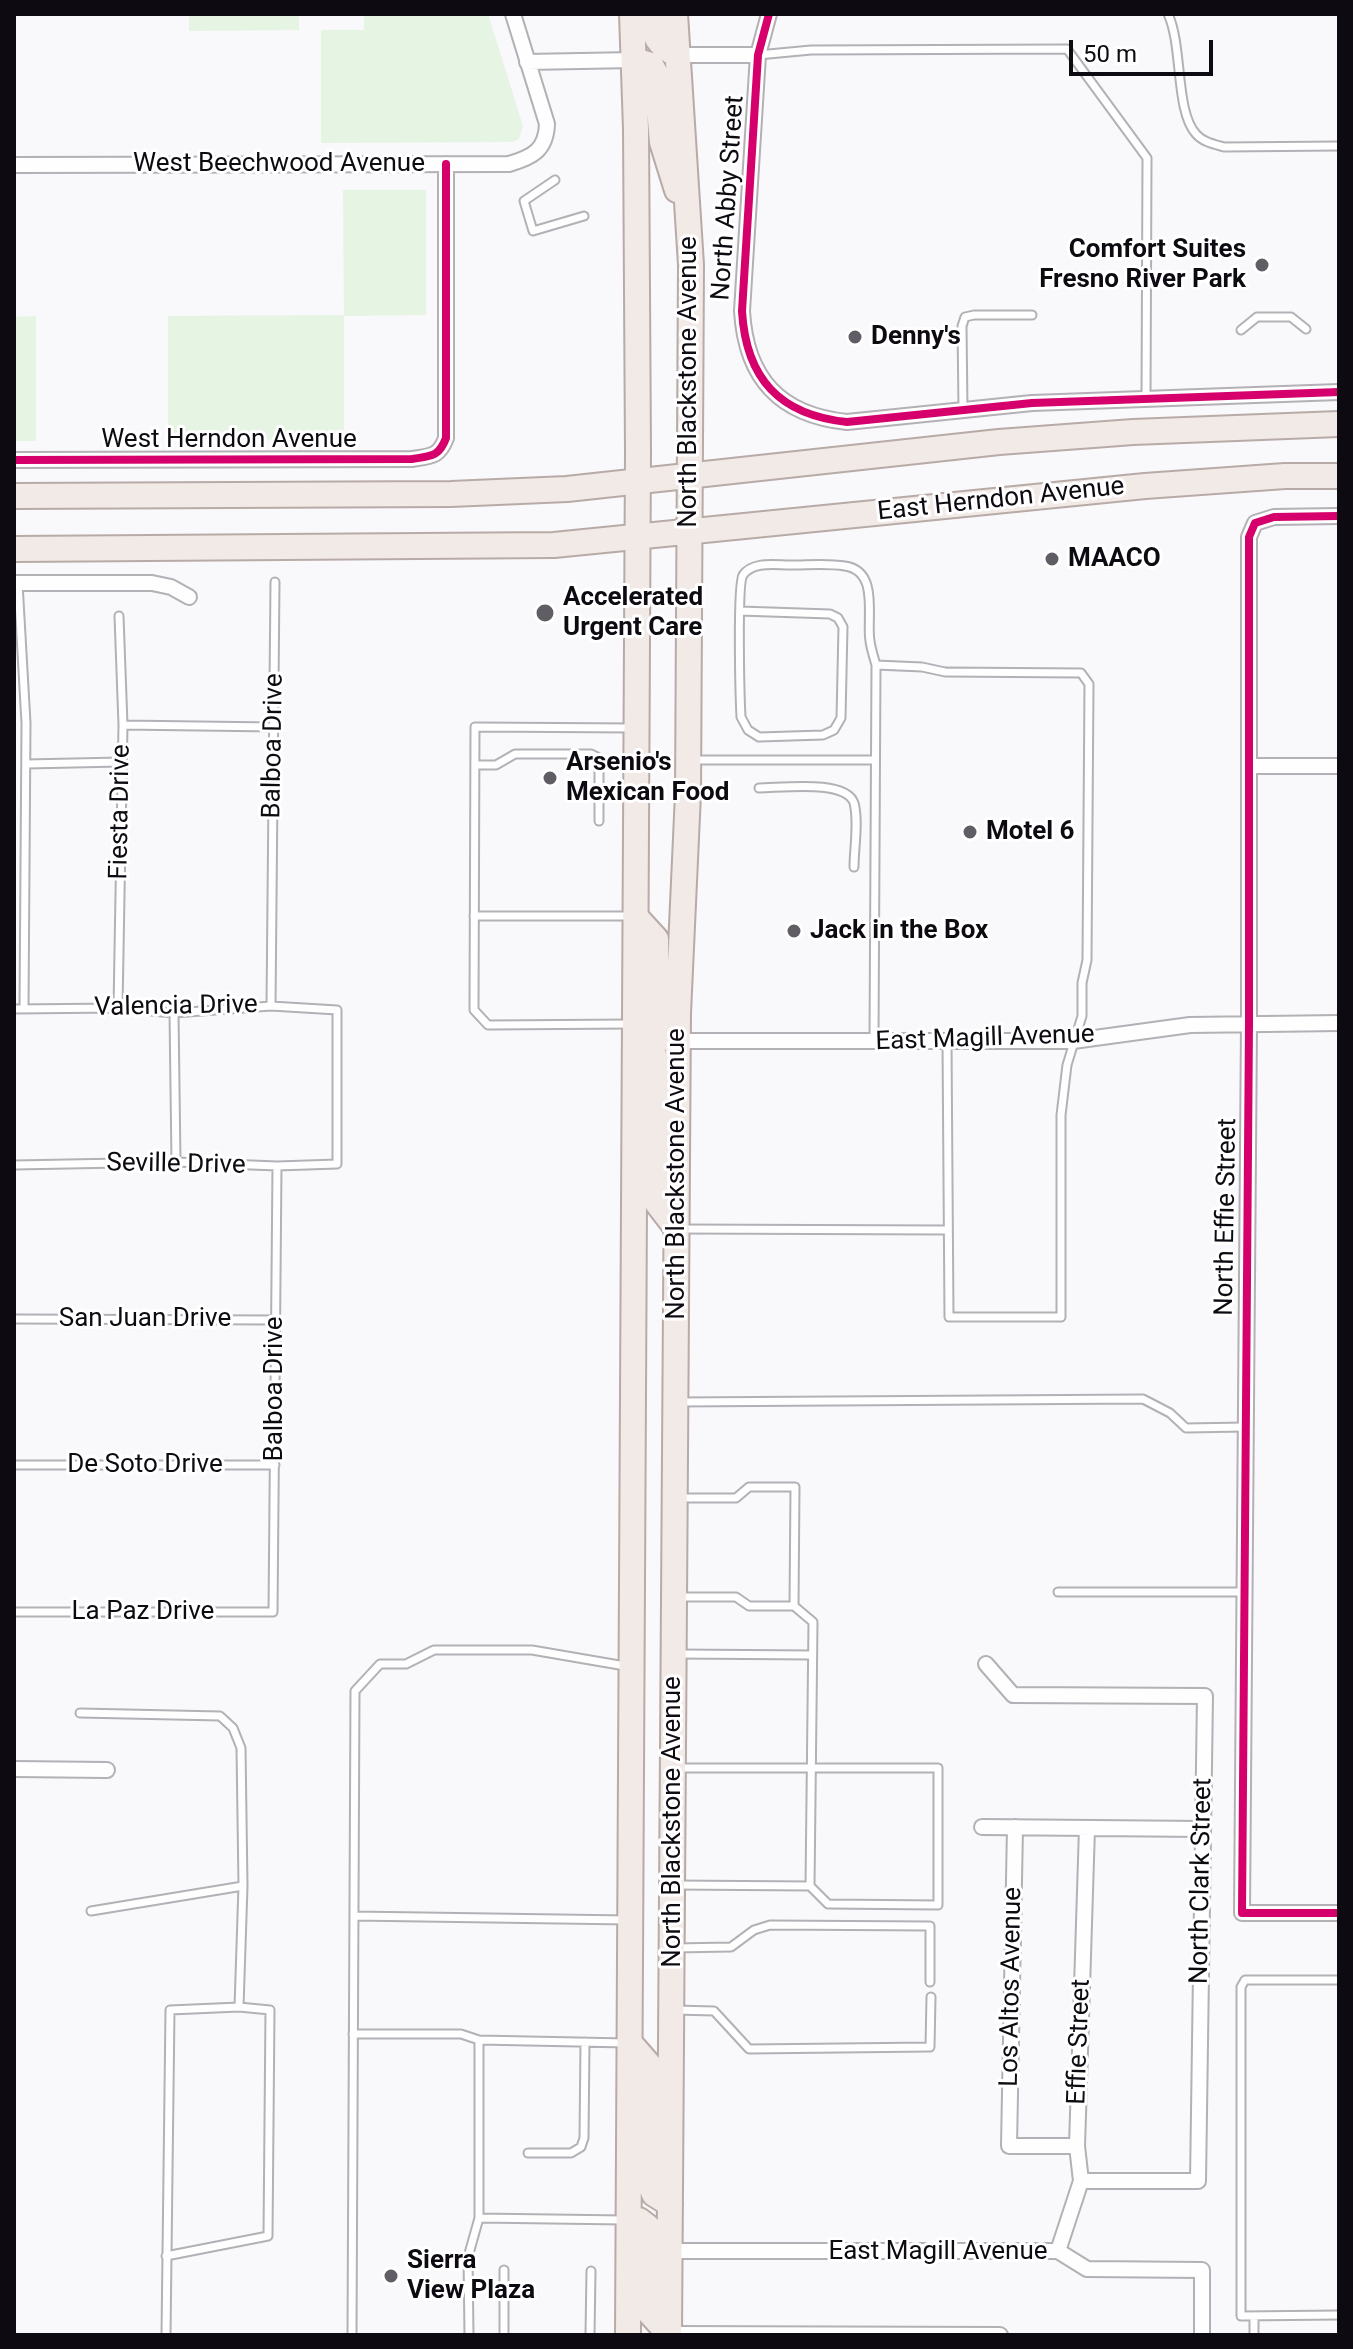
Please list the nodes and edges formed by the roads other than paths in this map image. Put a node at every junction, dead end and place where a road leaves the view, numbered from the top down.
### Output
1 (513, 14) edge
2 (632, 14) edge
3 (651, 14) edge
4 (675, 14) edge
5 (769, 14) edge
6 (1168, 14) edge
7 (677, 55) junction
8 (758, 55) junction
9 (634, 60) junction
10 (527, 62) junction
11 (1339, 146) edge
12 (446, 164) junction
13 (14, 165) edge
14 (555, 180) dead end
15 (584, 216) dead end
16 (689, 231) junction
17 (1032, 315) dead end
18 (1306, 329) dead end
19 (1241, 330) dead end
20 (1339, 392) edge
21 (1146, 399) junction
22 (963, 409) junction
23 (1339, 424) edge
24 (14, 460) edge
25 (690, 476) junction
26 (1339, 476) edge
27 (666, 479) joint
28 (638, 482) junction
29 (14, 496) edge
30 (1339, 516) edge
31 (689, 533) junction
32 (638, 539) junction
33 (14, 549) edge
34 (275, 582) dead end
35 (16, 583) edge
36 (189, 597) dead end
37 (740, 611) junction
38 (119, 616) dead end
39 (876, 665) junction
40 (14, 722) edge
41 (26, 723) junction
42 (123, 725) junction
43 (275, 727) junction
44 (636, 728) junction
45 (689, 760) junction
46 (875, 760) junction
47 (121, 762) junction
48 (26, 764) junction
49 (475, 765) junction
50 (1249, 766) junction
51 (1339, 766) edge
52 (759, 788) dead end
53 (599, 821) dead end
54 (854, 867) dead end
55 (474, 916) junction
56 (635, 916) junction
57 (271, 1006) junction
58 (24, 1008) junction
59 (118, 1008) junction
60 (14, 1009) edge
61 (174, 1013) junction
62 (1339, 1023) edge
63 (635, 1024) junction
64 (1249, 1024) junction
65 (678, 1041) junction
66 (1073, 1041) junction
67 (874, 1042) junction
68 (947, 1042) junction
69 (176, 1162) junction
70 (337, 1164) joint
71 (14, 1165) edge
72 (277, 1166) junction
73 (677, 1229) junction
74 (948, 1230) junction
75 (14, 1319) edge
76 (275, 1320) junction
77 (676, 1402) junction
78 (1245, 1427) junction
79 (14, 1465) edge
80 (275, 1465) junction
81 (675, 1498) junction
82 (1058, 1592) dead end
83 (1244, 1592) junction
84 (675, 1597) junction
85 (794, 1606) junction
86 (14, 1612) edge
87 (273, 1612) joint
88 (674, 1654) junction
89 (812, 1655) junction
90 (986, 1664) dead end
91 (632, 1667) junction
92 (80, 1713) dead end
93 (673, 1768) junction
94 (811, 1768) junction
95 (14, 1769) edge
96 (107, 1770) dead end
97 (982, 1827) dead end
98 (1015, 1827) junction
99 (1087, 1828) junction
100 (1203, 1829) junction
101 (673, 1885) junction
102 (243, 1886) junction
103 (810, 1886) junction
104 (91, 1911) dead end
105 (1339, 1913) edge
106 (354, 1916) junction
107 (630, 1920) junction
108 (672, 1948) junction
109 (1339, 1980) edge
110 (930, 1982) dead end
111 (931, 1997) dead end
112 (239, 2007) junction
113 (672, 2010) junction
114 (353, 2034) junction
115 (479, 2040) junction
116 (585, 2042) junction
117 (630, 2043) junction
118 (1077, 2146) junction
119 (528, 2153) dead end
120 (1081, 2181) junction
121 (670, 2204) junction
122 (479, 2218) junction
123 (629, 2220) junction
124 (670, 2251) junction
125 (1058, 2251) junction
126 (166, 2256) junction
127 (504, 2270) dead end
128 (591, 2271) dead end
129 (1339, 2315) edge
130 (1254, 2316) junction
131 (669, 2334) edge
132 (166, 2335) edge
133 (352, 2335) edge
134 (469, 2335) edge
135 (504, 2335) edge
136 (590, 2335) edge
137 (628, 2335) edge
138 (1000, 2335) edge
139 (1202, 2335) edge
140 (1254, 2335) edge

1 - 10 street
2 - 9 main road, North Blackstone Avenue
3 - 7 main road
4 - 7 main road, North Blackstone Avenue
5 - 8 street, North Abby Street
6 - 11 lane
7 - 8 street
7 - 16 main road, North Blackstone Avenue
8 - 21 lane
8 - 22 street, North Abby Street
9 - 10 street
9 - 16 main road
9 - 28 main road, North Blackstone Avenue
10 - 12 street, West Beechwood Avenue
12 - 13 street, West Beechwood Avenue
12 - 24 street, West Herndon Avenue
14 - 15 lane
16 - 25 main road, North Blackstone Avenue
17 - 22 lane
18 - 19 lane
20 - 21 street, North Abby Street
21 - 22 street, North Abby Street
23 - 25 main road, East Herndon Avenue
25 - 27 main road, East Herndon Avenue
25 - 31 main road, North Blackstone Avenue
26 - 31 main road, East Herndon Avenue
27 - 28 main road, West Herndon Avenue
28 - 29 main road, West Herndon Avenue
28 - 32 main road, North Blackstone Avenue
30 - 50 street, North Effie Street
31 - 32 main road, East Herndon Avenue
31 - 45 main road, North Blackstone Avenue
32 - 33 main road
32 - 44 main road, North Blackstone Avenue
34 - 43 lane, Balboa Drive
35 - 36 street
35 - 41 lane
37 - 37 lane
37 - 39 lane
38 - 42 lane, Fiesta Drive
39 - 46 lane
39 - 66 lane
40 - 41 lane
41 - 48 lane
42 - 43 lane
42 - 47 lane, Fiesta Drive
43 - 57 lane, Balboa Drive
44 - 49 lane
44 - 56 main road, North Blackstone Avenue
45 - 46 lane
45 - 65 main road, North Blackstone Avenue
46 - 67 lane
47 - 48 lane
47 - 59 lane, Fiesta Drive
48 - 58 lane
49 - 53 lane
49 - 55 lane
50 - 51 street
50 - 64 street, North Effie Street
52 - 54 lane
55 - 56 lane
55 - 63 lane
56 - 63 main road, North Blackstone Avenue
56 - 65 main road
57 - 61 lane, Valencia Drive
57 - 70 lane, Valencia Drive
58 - 59 lane, Valencia Drive
58 - 60 lane, Valencia Drive
59 - 61 lane, Valencia Drive
61 - 69 lane
62 - 64 street, East Magill Avenue
63 - 73 main road
63 - 91 main road, North Blackstone Avenue
64 - 66 street, East Magill Avenue
64 - 78 street, North Effie Street
65 - 67 street, East Magill Avenue
65 - 73 main road, North Blackstone Avenue
66 - 68 street, East Magill Avenue
66 - 74 lane
67 - 68 street, East Magill Avenue
68 - 74 lane
69 - 71 lane, Seville Drive
69 - 72 lane, Seville Drive
70 - 72 lane, Seville Drive
72 - 76 lane, Balboa Drive
73 - 74 lane
73 - 77 main road, North Blackstone Avenue
75 - 76 lane, San Juan Drive
76 - 80 lane, Balboa Drive
77 - 78 lane
77 - 81 main road, North Blackstone Avenue
78 - 83 street, North Effie Street
79 - 80 lane, De Soto Drive
80 - 87 lane, Balboa Drive
81 - 84 main road, North Blackstone Avenue
81 - 85 lane
82 - 83 lane
83 - 105 street, North Effie Street
84 - 85 lane
84 - 88 main road, North Blackstone Avenue
85 - 89 lane
86 - 87 lane, La Paz Drive
88 - 89 lane
88 - 93 main road, North Blackstone Avenue
89 - 94 lane
90 - 100 street, North Clark Street
91 - 106 lane
91 - 107 main road, North Blackstone Avenue
92 - 102 lane
93 - 94 lane
93 - 101 main road, North Blackstone Avenue
94 - 103 lane
94 - 103 lane
95 - 96 street
97 - 98 street
98 - 99 street
98 - 118 street, Los Altos Avenue
99 - 100 street
99 - 118 street, Effie Street
100 - 120 street, North Clark Street
101 - 103 lane
101 - 108 main road, North Blackstone Avenue
102 - 104 lane
102 - 112 lane
106 - 107 lane
106 - 114 lane
107 - 117 main road, North Blackstone Avenue
108 - 110 lane
108 - 113 main road, North Blackstone Avenue
109 - 130 lane
111 - 113 lane
112 - 126 lane
112 - 126 lane
113 - 121 main road, North Blackstone Avenue
114 - 115 lane
114 - 133 lane
115 - 116 lane
115 - 122 lane
116 - 117 lane
116 - 119 lane
117 - 121 main road
117 - 123 main road, North Blackstone Avenue
118 - 120 street, Effie Street
120 - 125 street, Effie Street
121 - 124 main road, North Blackstone Avenue
122 - 123 lane
122 - 134 lane
123 - 131 main road
123 - 137 main road, North Blackstone Avenue
124 - 125 street, East Magill Avenue
124 - 131 main road, North Blackstone Avenue
125 - 139 street, East Magill Avenue
126 - 132 lane
127 - 135 lane
128 - 136 lane
129 - 130 lane
130 - 140 lane
131 - 138 street

